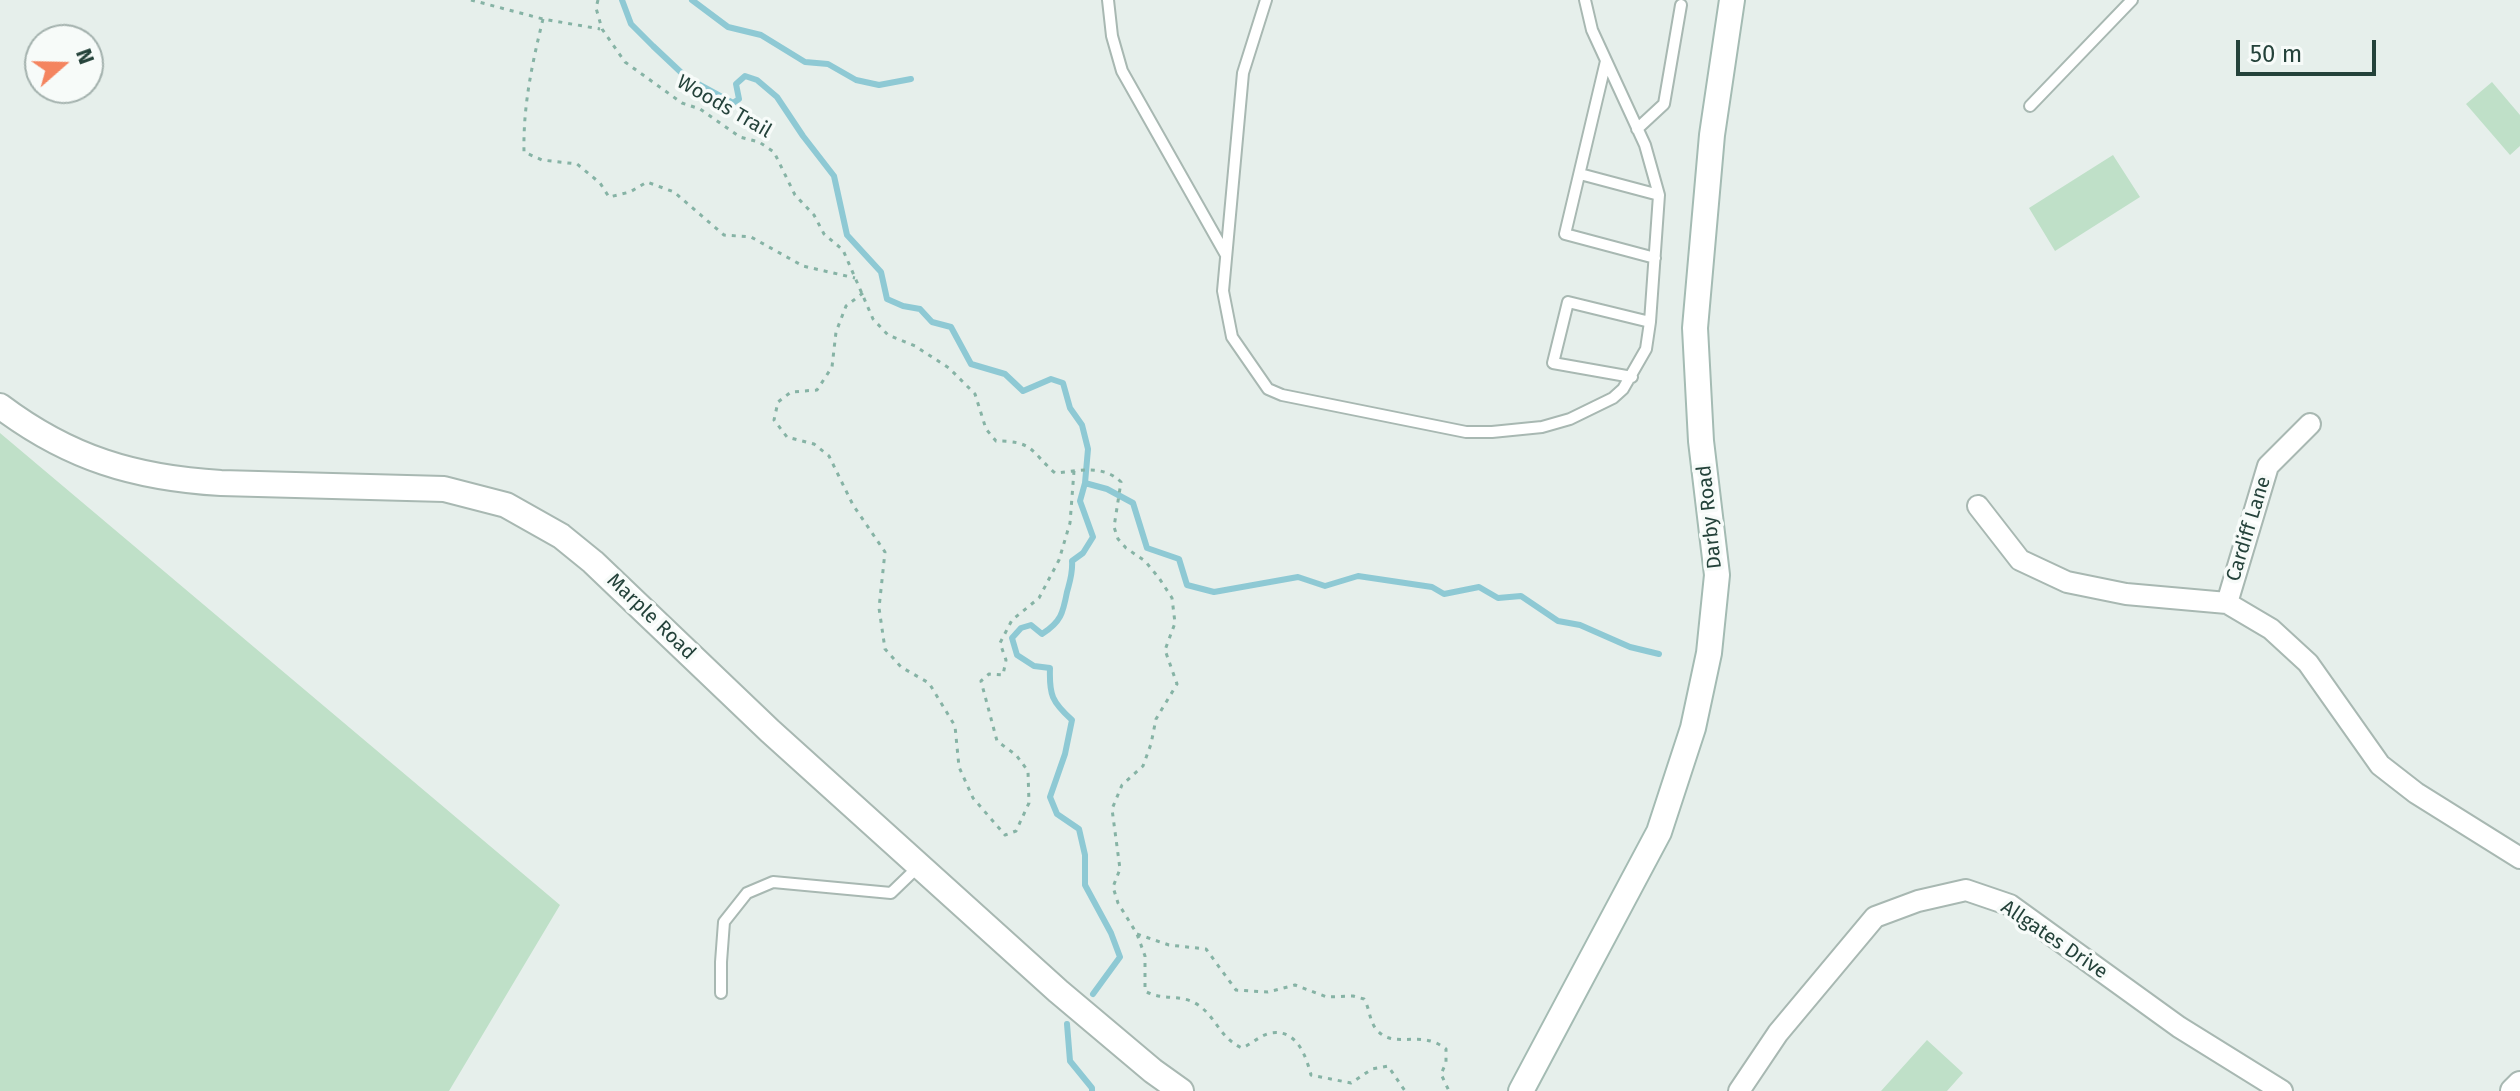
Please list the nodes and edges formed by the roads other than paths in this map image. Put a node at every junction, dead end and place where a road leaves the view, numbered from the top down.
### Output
1 (1108, 0) edge
2 (1266, 0) edge
3 (1585, 0) edge
4 (1732, 0) edge
5 (2132, 0) edge
6 (1681, 5) dead end
7 (1606, 61) junction
8 (2030, 106) dead end
9 (1637, 129) junction
10 (1580, 174) junction
11 (1659, 195) junction
12 (1227, 257) junction
13 (1655, 258) junction
14 (1650, 322) junction
15 (1632, 377) junction
16 (0, 406) edge
17 (2310, 424) dead end
18 (1978, 506) dead end
19 (2227, 603) junction
20 (2520, 858) edge
21 (919, 866) junction
22 (721, 993) dead end
23 (2520, 1084) edge
24 (1181, 1091) edge
25 (1521, 1091) edge
26 (1739, 1091) edge
27 (2282, 1091) edge
28 (2513, 1091) edge

1 - 12 lane
2 - 12 lane
3 - 7 lane
4 - 25 street, Darby Road
5 - 8 lane
6 - 9 lane
7 - 9 lane
7 - 10 lane
9 - 11 lane
10 - 11 lane
10 - 13 lane
11 - 13 lane
12 - 15 lane
13 - 14 lane
14 - 15 lane
14 - 15 lane
16 - 21 street, Marple Road
17 - 19 street, Cardiff Lane
18 - 19 street
19 - 20 street
21 - 22 lane
21 - 24 street, Marple Road
23 - 28 street
26 - 27 street, Allgates Drive

